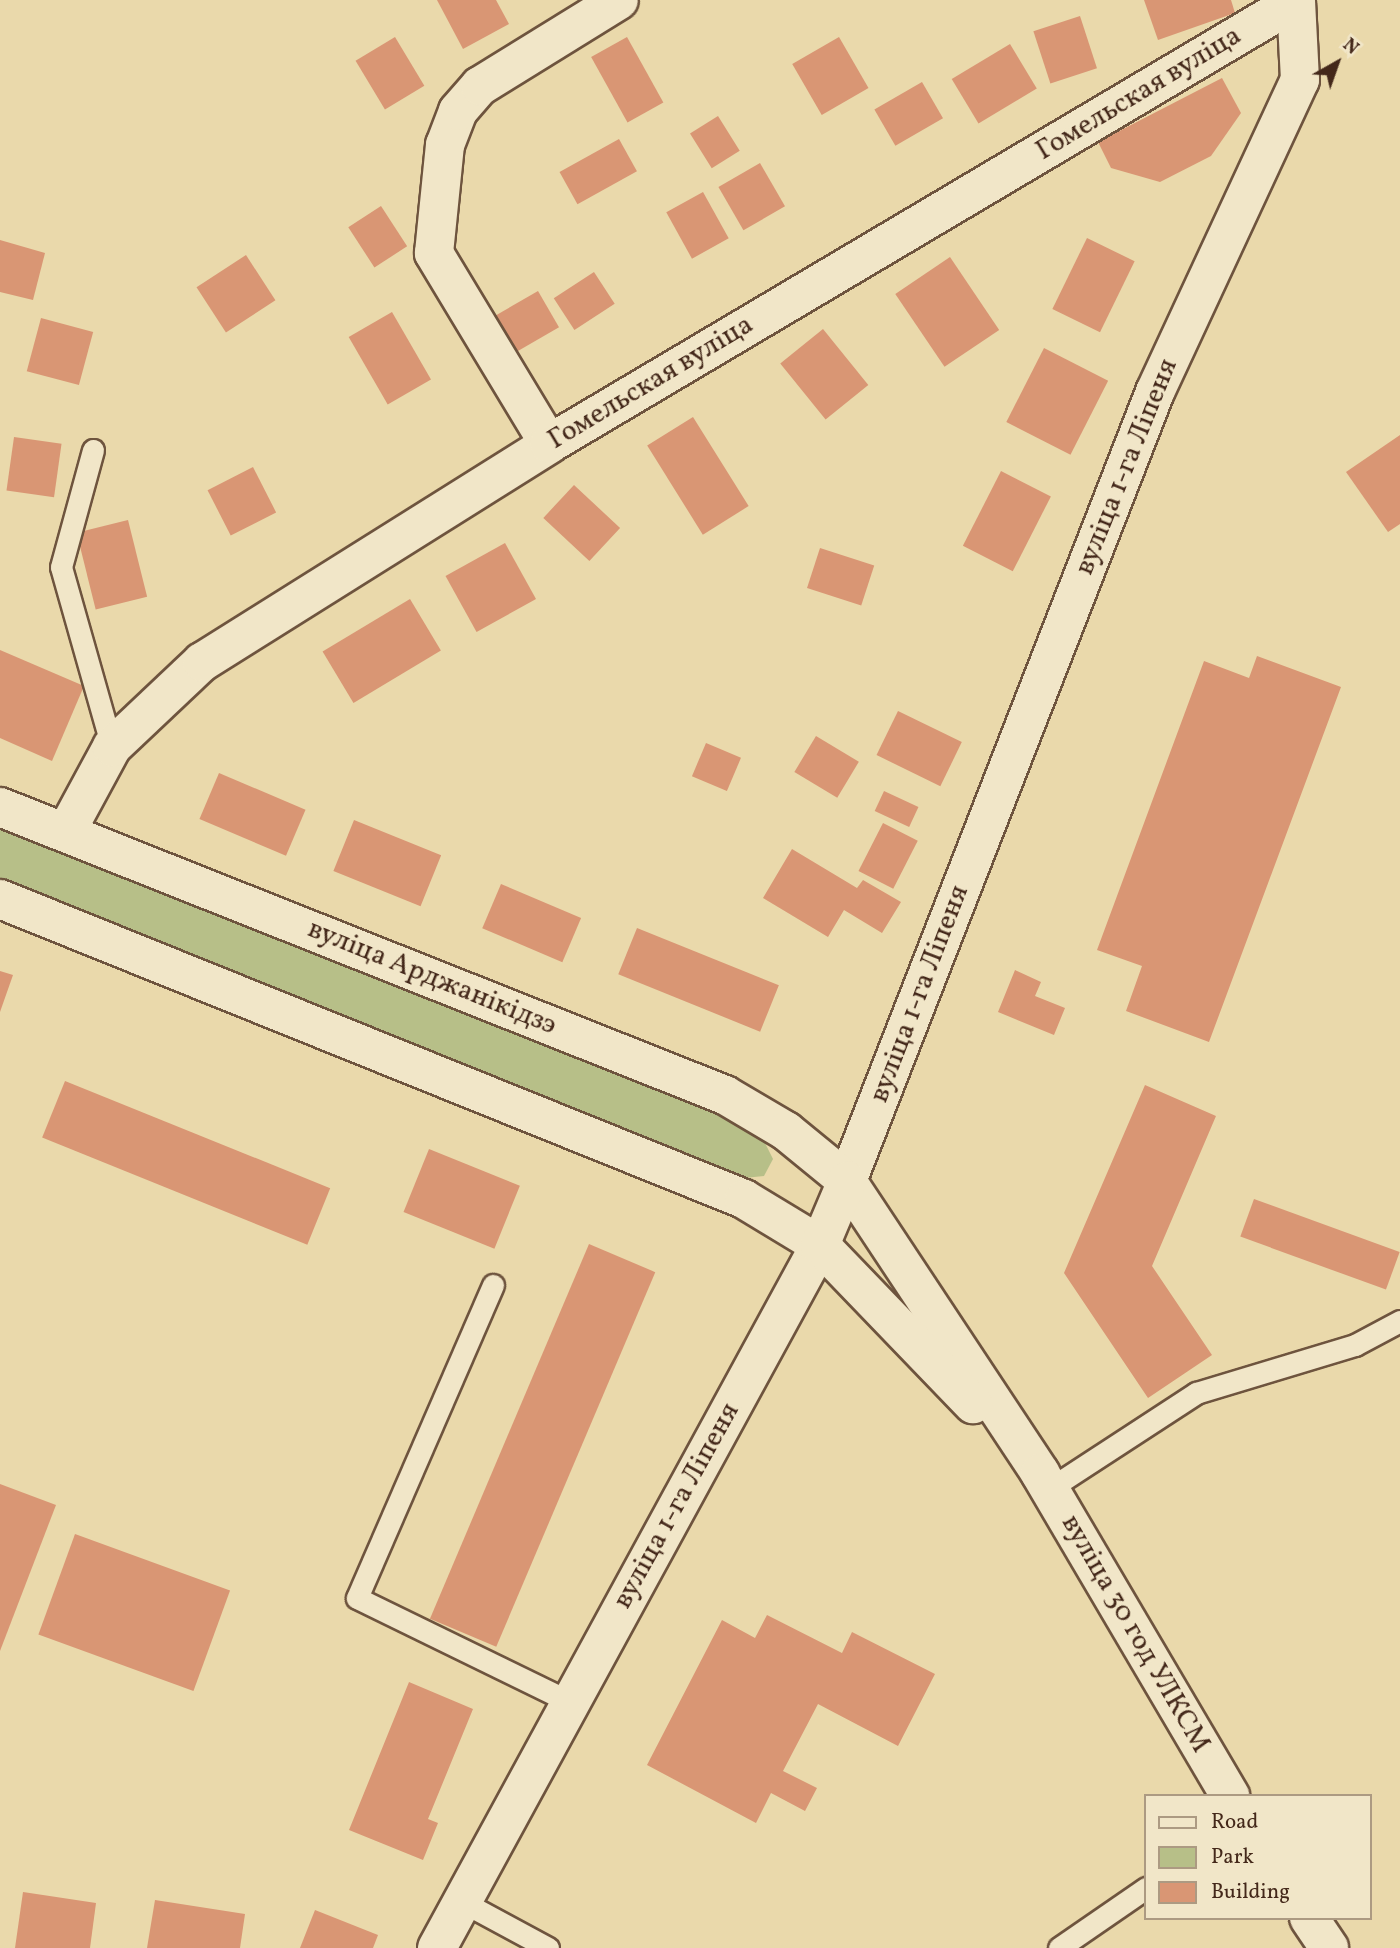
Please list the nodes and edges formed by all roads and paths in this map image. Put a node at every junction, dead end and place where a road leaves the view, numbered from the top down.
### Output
1 (619, 0) edge
2 (1296, 1) edge
3 (549, 444) junction
4 (93, 450) dead end
5 (113, 747) junction
6 (0, 807) edge
7 (66, 832) junction
8 (0, 899) edge
9 (847, 1181) junction
10 (820, 1245) junction
11 (493, 1285) dead end
12 (1400, 1321) edge
13 (1045, 1481) junction
14 (570, 1702) junction
15 (1229, 1794) edge
16 (1144, 1889) edge
17 (461, 1901) junction
18 (1310, 1920) edge
19 (437, 1948) edge
20 (548, 1948) edge
21 (1059, 1948) edge
22 (1329, 1948) edge

1 - 3 street
2 - 3 street, Гомельская вуліца
2 - 9 street, вуліца 1-га Ліпеня
3 - 5 street, Гомельская вуліца
4 - 5 lane
5 - 7 street, Гомельская вуліца
6 - 7 street, вуліца Арджанікідзэ
7 - 9 street, вуліца Арджанікідзэ
8 - 10 street
9 - 10 street, вуліца 1-га Ліпеня
9 - 13 street, вуліца 30 год УЛКСМ
10 - 13 street, вуліца 30 год УЛКСМ
10 - 14 street, вуліца 1-га Ліпеня
11 - 14 lane
12 - 13 lane
13 - 15 street, вуліца 30 год УЛКСМ
14 - 17 street, вуліца 1-га Ліпеня
16 - 21 lane
17 - 19 street, вуліца 1-га Ліпеня
17 - 20 lane
18 - 22 street

